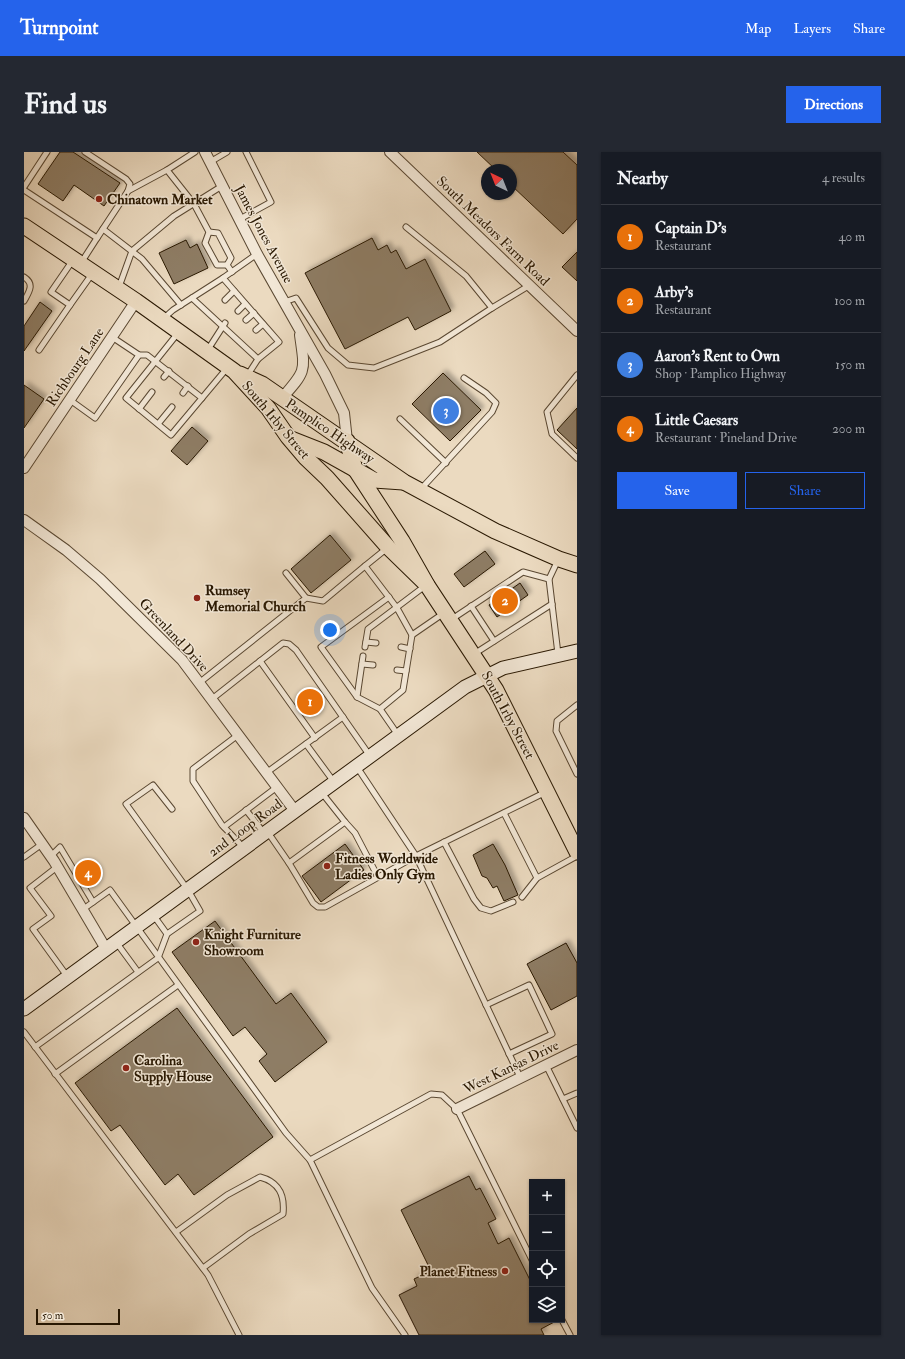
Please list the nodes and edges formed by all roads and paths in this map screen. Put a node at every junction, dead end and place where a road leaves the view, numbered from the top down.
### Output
1 (47, 152) edge
2 (85, 152) edge
3 (195, 152) edge
4 (205, 152) edge
5 (227, 152) edge
6 (246, 152) edge
7 (390, 152) edge
8 (210, 162) junction
9 (166, 170) junction
10 (24, 186) edge
11 (222, 186) junction
12 (24, 190) edge
13 (128, 191) junction
14 (194, 204) junction
15 (240, 219) junction
16 (406, 227) dead end
17 (103, 229) junction
18 (25, 230) edge
19 (209, 232) junction
20 (97, 238) junction
21 (132, 251) junction
22 (257, 254) junction
23 (77, 262) junction
24 (227, 265) junction
25 (93, 272) junction
26 (232, 272) junction
27 (24, 277) edge
28 (223, 278) junction
29 (530, 285) junction
30 (118, 290) junction
31 (234, 291) junction
32 (192, 298) junction
33 (24, 300) edge
34 (225, 300) dead end
35 (136, 302) junction
36 (284, 302) junction
37 (245, 304) junction
38 (181, 305) junction
39 (70, 306) junction
40 (492, 308) junction
41 (238, 311) dead end
42 (254, 313) junction
43 (162, 320) junction
44 (246, 320) dead end
45 (224, 324) junction
46 (263, 324) junction
47 (299, 329) junction
48 (256, 330) dead end
49 (577, 331) edge
50 (179, 332) junction
51 (112, 337) junction
52 (39, 350) dead end
53 (206, 352) junction
54 (139, 355) junction
55 (258, 359) junction
56 (156, 361) junction
57 (169, 371) junction
58 (236, 372) junction
59 (577, 375) edge
60 (164, 377) dead end
61 (464, 378) dead end
62 (188, 386) junction
63 (152, 392) dead end
64 (183, 393) dead end
65 (202, 398) junction
66 (282, 398) junction
67 (70, 400) junction
68 (172, 407) dead end
69 (139, 409) junction
70 (400, 419) dead end
71 (158, 424) junction
72 (288, 437) junction
73 (346, 441) junction
74 (577, 458) edge
75 (446, 463) junction
76 (24, 468) edge
77 (355, 469) junction
78 (404, 482) junction
79 (419, 490) junction
80 (24, 520) edge
81 (388, 547) junction
82 (559, 559) junction
83 (577, 565) edge
84 (365, 566) junction
85 (286, 573) dead end
86 (549, 579) junction
87 (427, 585) junction
88 (389, 597) junction
89 (306, 598) junction
90 (552, 604) junction
91 (471, 606) junction
92 (397, 608) junction
93 (448, 616) junction
94 (412, 635) junction
95 (494, 641) junction
96 (376, 643) dead end
97 (401, 647) dead end
98 (410, 649) junction
99 (577, 651) edge
100 (474, 654) junction
101 (558, 655) junction
102 (364, 656) dead end
103 (260, 662) junction
104 (362, 664) junction
105 (373, 665) dead end
106 (397, 670) dead end
107 (406, 671) junction
108 (487, 675) junction
109 (199, 683) junction
110 (357, 697) junction
111 (212, 699) junction
112 (577, 705) edge
113 (380, 709) junction
114 (343, 717) junction
115 (238, 735) junction
116 (398, 736) junction
117 (315, 738) junction
118 (306, 744) junction
119 (370, 756) junction
120 (356, 766) junction
121 (266, 773) junction
122 (577, 774) edge
123 (334, 783) junction
124 (277, 787) junction
125 (547, 791) junction
126 (322, 792) junction
127 (172, 809) dead end
128 (246, 810) junction
129 (295, 811) junction
130 (504, 813) junction
131 (24, 818) edge
132 (345, 822) junction
133 (224, 827) junction
134 (265, 833) junction
135 (444, 842) junction
136 (42, 844) junction
137 (244, 848) junction
138 (577, 852) edge
139 (50, 856) junction
140 (416, 856) junction
141 (577, 856) edge
142 (24, 857) edge
143 (289, 863) junction
144 (57, 867) junction
145 (378, 877) junction
146 (537, 878) junction
147 (188, 890) junction
148 (522, 897) dead end
149 (93, 902) junction
150 (513, 902) dead end
151 (82, 910) junction
152 (153, 915) junction
153 (136, 927) junction
154 (167, 934) junction
155 (111, 946) junction
156 (158, 958) junction
157 (138, 972) junction
158 (68, 977) junction
159 (178, 986) junction
160 (486, 1005) junction
161 (24, 1009) edge
162 (24, 1032) edge
163 (35, 1047) junction
164 (577, 1050) edge
165 (509, 1054) junction
166 (546, 1065) junction
167 (55, 1074) junction
168 (520, 1077) junction
169 (577, 1093) edge
170 (563, 1099) junction
171 (456, 1109) junction
172 (577, 1128) edge
173 (310, 1160) junction
174 (176, 1232) junction
175 (529, 1254) edge
176 (203, 1268) junction
177 (564, 1323) edge
178 (239, 1335) edge
179 (405, 1335) edge
180 (570, 1335) edge

1 - 10 lane
2 - 13 lane
3 - 9 lane
4 - 8 street, James Jones Avenue
5 - 8 lane
6 - 15 lane
7 - 29 street, South Meadors Farm Road
8 - 11 street, James Jones Avenue
9 - 13 lane
9 - 14 lane
11 - 14 lane
11 - 15 street, James Jones Avenue
12 - 20 lane
13 - 17 lane
14 - 19 lane
14 - 21 lane
15 - 22 street, James Jones Avenue
16 - 40 lane
17 - 20 lane
17 - 21 lane
18 - 23 main road, South Irby Street
19 - 24 lane
19 - 24 lane
20 - 23 lane
21 - 30 lane
21 - 38 lane
22 - 26 lane
22 - 36 street, James Jones Avenue
23 - 25 main road, South Irby Street
23 - 39 lane
24 - 26 lane
25 - 30 main road, South Irby Street
25 - 39 lane
26 - 28 lane
27 - 33 lane
28 - 31 lane
28 - 32 lane
29 - 40 lane
29 - 49 street, South Meadors Farm Road
30 - 35 main road, South Irby Street
31 - 34 lane
31 - 37 lane
32 - 38 lane
32 - 45 lane
35 - 43 main road, South Irby Street
35 - 51 street, Richbourg Lane
36 - 40 lane
36 - 47 street, James Jones Avenue
37 - 41 lane
37 - 42 lane
38 - 43 lane
39 - 52 lane
42 - 44 lane
42 - 46 lane
43 - 50 main road, South Irby Street
45 - 53 lane
45 - 55 lane
46 - 48 lane
46 - 55 lane
47 - 66 street, James Jones Avenue
47 - 73 street, James Jones Avenue
50 - 53 main road, South Irby Street
50 - 56 lane
51 - 54 lane
51 - 67 street, Richbourg Lane
53 - 58 main road, South Irby Street
54 - 56 lane
54 - 67 lane
55 - 58 lane
56 - 57 lane
56 - 69 lane
57 - 60 lane
57 - 62 lane
58 - 65 lane
58 - 66 main road, Pamplico Highway
58 - 72 main road, South Irby Street
59 - 74 lane
61 - 75 lane
62 - 64 lane
62 - 65 lane
63 - 69 lane
65 - 71 lane
66 - 73 main road, Pamplico Highway
67 - 76 street, Richbourg Lane
68 - 71 lane
69 - 71 lane
70 - 75 lane
72 - 77 main road, Pamplico Highway
72 - 81 main road, South Irby Street
73 - 77 main road, South Irby Street
73 - 78 main road, Pamplico Highway
75 - 79 lane
77 - 78 main road, Pamplico Highway
77 - 87 main road, South Irby Street
78 - 79 main road, Pamplico Highway
79 - 82 main road, Pamplico Highway
80 - 109 street, Greenland Drive
81 - 84 lane
81 - 87 main road, South Irby Street
82 - 83 main road, Pamplico Highway
82 - 86 lane
84 - 88 lane
84 - 89 lane
85 - 89 lane
86 - 90 lane
86 - 91 lane
87 - 92 lane
87 - 93 main road, South Irby Street
88 - 92 lane
88 - 110 lane
89 - 109 lane
90 - 95 lane
90 - 101 lane
91 - 93 lane
91 - 95 lane
92 - 94 lane
92 - 96 lane
93 - 94 lane
93 - 100 main road, South Irby Street
94 - 98 lane
95 - 100 lane
97 - 98 lane
98 - 107 lane
99 - 101 main road
100 - 108 main road, South Irby Street
101 - 108 main road
102 - 104 lane
103 - 111 lane
103 - 114 lane
103 - 117 lane
104 - 105 lane
104 - 110 lane
106 - 107 lane
107 - 113 lane
108 - 116 main road, 2nd Loop Road
108 - 125 main road, South Irby Street
109 - 111 street, Greenland Drive
110 - 113 lane
111 - 115 street, Greenland Drive
112 - 122 lane
113 - 116 lane
114 - 117 lane
114 - 119 lane
115 - 121 street, Greenland Drive
115 - 133 lane
116 - 119 main road, 2nd Loop Road
117 - 118 lane
118 - 121 lane
118 - 123 lane
119 - 120 main road, 2nd Loop Road
120 - 123 main road, 2nd Loop Road
120 - 140 lane
121 - 124 street, Greenland Drive
123 - 126 main road, 2nd Loop Road
124 - 128 lane
124 - 129 street, Greenland Drive
125 - 130 lane
125 - 138 main road, South Irby Street
126 - 129 main road, 2nd Loop Road
126 - 132 lane
127 - 147 lane
128 - 133 lane
128 - 134 lane
129 - 134 main road, 2nd Loop Road
130 - 135 lane
130 - 146 lane
131 - 136 street
132 - 143 lane
132 - 145 lane
133 - 137 lane
134 - 137 main road, 2nd Loop Road
134 - 143 lane
135 - 140 lane
135 - 150 lane
136 - 139 street
136 - 142 lane
137 - 147 main road, 2nd Loop Road
139 - 144 street
139 - 149 lane
140 - 145 lane
140 - 160 lane
141 - 146 lane
143 - 145 lane
144 - 151 street
144 - 158 lane
146 - 148 lane
147 - 152 main road, 2nd Loop Road
147 - 154 lane
149 - 151 lane
149 - 153 lane
151 - 155 street
152 - 153 main road, 2nd Loop Road
152 - 154 lane
153 - 155 main road, 2nd Loop Road
153 - 156 lane
154 - 156 lane
155 - 157 lane
155 - 158 main road, 2nd Loop Road
156 - 157 lane
156 - 159 lane
157 - 163 lane
158 - 161 main road, 2nd Loop Road
159 - 167 lane
159 - 173 lane
160 - 165 lane
160 - 165 lane
162 - 163 lane
163 - 167 lane
164 - 166 street, West Kansas Drive
165 - 168 lane
166 - 168 street, West Kansas Drive
166 - 170 lane
167 - 174 lane
168 - 171 street, West Kansas Drive
169 - 170 lane
170 - 172 lane
171 - 173 lane
171 - 175 lane
173 - 179 lane
174 - 176 lane
174 - 176 lane
176 - 178 lane
177 - 180 lane

